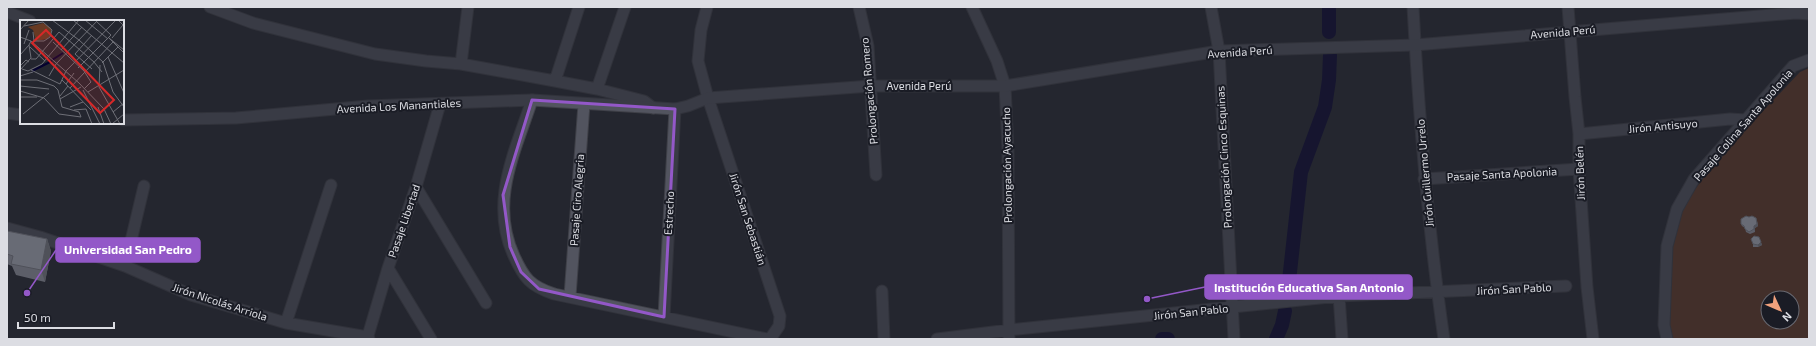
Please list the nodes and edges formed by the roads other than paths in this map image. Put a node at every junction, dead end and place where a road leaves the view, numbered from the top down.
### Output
1 (210, 7) edge
2 (468, 7) edge
3 (579, 7) edge
4 (625, 7) edge
5 (708, 7) edge
6 (859, 7) edge
7 (972, 7) edge
8 (1211, 7) edge
9 (1413, 7) edge
10 (1568, 7) edge
11 (7, 12) edge
12 (1809, 14) edge
13 (27, 20) edge
14 (1569, 31) junction
15 (1415, 45) junction
16 (1219, 51) junction
17 (1809, 60) edge
18 (461, 64) junction
19 (555, 80) junction
20 (871, 86) junction
21 (1005, 86) junction
22 (597, 89) junction
23 (708, 98) junction
24 (532, 100) junction
25 (440, 104) junction
26 (584, 104) junction
27 (653, 108) junction
28 (675, 108) junction
29 (7, 113) edge
30 (20, 115) edge
31 (124, 120) edge
32 (1746, 120) junction
33 (1579, 134) junction
34 (1579, 169) junction
35 (876, 175) dead end
36 (1424, 179) junction
37 (331, 185) dead end
38 (144, 186) dead end
39 (416, 187) junction
40 (7, 228) edge
41 (125, 266) junction
42 (388, 268) junction
43 (1566, 286) dead end
44 (882, 291) dead end
45 (1437, 292) junction
46 (570, 296) junction
47 (1339, 296) junction
48 (486, 302) dead end
49 (1232, 308) junction
50 (664, 317) junction
51 (286, 323) junction
52 (1010, 334) edge
53 (368, 338) edge
54 (431, 339) edge
55 (769, 339) edge
56 (884, 339) edge
57 (937, 339) edge
58 (1234, 339) edge
59 (1342, 339) edge
60 (1444, 339) edge
61 (1593, 339) edge
62 (1667, 339) edge

1 - 18 street
2 - 18 street
3 - 19 street
4 - 22 street
5 - 23 street, Jirón San Sebastián
6 - 20 street, Prolongación Romero
7 - 21 street, Prolongación Ayacucho
8 - 16 street, Prolongación Cinco Esquinas
9 - 15 street, Jirón Guillermo Urrelo
10 - 14 street, Jirón Belén
11 - 13 street
12 - 14 street, Avenida Perú
14 - 15 street, Avenida Perú
14 - 33 street, Jirón Belén
15 - 16 street, Avenida Perú
15 - 36 street, Jirón Guillermo Urrelo
16 - 21 street, Avenida Perú
16 - 49 street, Prolongación Cinco Esquinas
17 - 32 street, Pasaje Colina Santa Apolonia
18 - 19 street
19 - 22 street
20 - 21 street, Avenida Perú
20 - 23 street, Avenida Perú
20 - 35 street, Prolongación Romero
21 - 52 street, Prolongación Ayacucho
22 - 27 street
23 - 28 street, Avenida Perú
23 - 55 street, Jirón San Sebastián
24 - 25 street, Avenida Los Manantiales
24 - 26 street, Avenida Los Manantiales
24 - 46 street
25 - 31 street, Avenida Los Manantiales
25 - 39 street, Pasaje Libertad
26 - 27 street, Avenida Los Manantiales
26 - 46 street, Pasaje Ciro Alegria
27 - 28 street, Avenida Los Manantiales
28 - 50 street, Estrecho
29 - 30 street
32 - 33 street, Jirón Antisuyo
32 - 62 street, Pasaje Colina Santa Apolonia
33 - 34 street, Jirón Belén
34 - 36 street, Pasaje Santa Apolonia
34 - 61 street, Jirón Belén
36 - 45 street, Jirón Guillermo Urrelo
37 - 51 street
38 - 41 street
39 - 42 street, Pasaje Libertad
39 - 48 street
40 - 41 street, Jirón Nicolás Arriola
41 - 51 street, Jirón Nicolás Arriola
42 - 53 street, Pasaje Libertad
42 - 54 street
43 - 45 street, Jirón San Pablo
44 - 56 street
45 - 47 street, Jirón San Pablo
45 - 60 street, Jirón Guillermo Urrelo
46 - 50 street
47 - 49 street, Jirón San Pablo
47 - 59 street
49 - 52 street, Jirón San Pablo
49 - 58 street, Prolongación Cinco Esquinas
50 - 55 street
51 - 53 street, Jirón Nicolás Arriola
52 - 57 street, Jirón San Pablo

